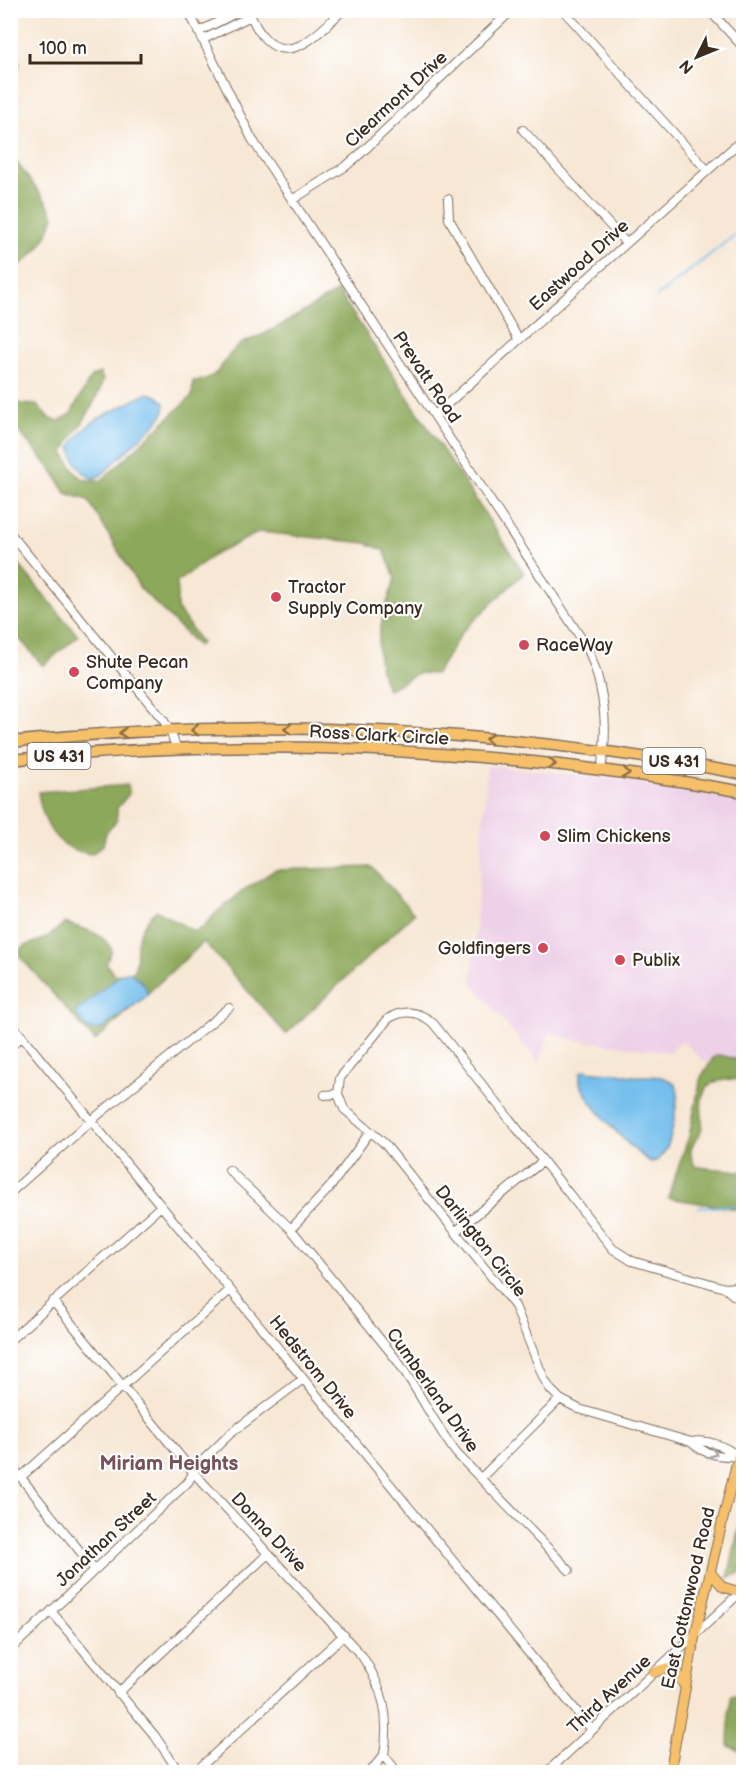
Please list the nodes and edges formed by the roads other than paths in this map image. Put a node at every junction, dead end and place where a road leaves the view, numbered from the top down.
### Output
1 (188, 10) edge
2 (242, 10) edge
3 (343, 10) edge
4 (512, 10) edge
5 (563, 10) edge
6 (709, 10) edge
7 (250, 14) edge
8 (200, 36) junction
9 (744, 48) edge
10 (523, 130) dead end
11 (744, 138) edge
12 (707, 170) junction
13 (448, 199) dead end
14 (292, 200) junction
15 (627, 243) junction
16 (519, 340) junction
17 (435, 415) junction
18 (10, 533) edge
19 (170, 731) junction
20 (367, 731) junction
21 (10, 742) edge
22 (177, 749) junction
23 (368, 749) junction
24 (604, 751) junction
25 (10, 760) edge
26 (714, 768) junction
27 (601, 769) junction
28 (744, 774) edge
29 (699, 784) junction
30 (744, 792) edge
31 (229, 1008) dead end
32 (10, 1022) edge
33 (22, 1036) junction
34 (10, 1047) edge
35 (338, 1094) junction
36 (326, 1095) dead end
37 (92, 1120) junction
38 (370, 1132) junction
39 (543, 1161) junction
40 (229, 1170) dead end
41 (10, 1193) edge
42 (161, 1206) junction
43 (291, 1229) junction
44 (455, 1232) junction
45 (725, 1288) junction
46 (230, 1290) junction
47 (744, 1290) edge
48 (744, 1299) edge
49 (53, 1301) junction
50 (10, 1340) edge
51 (303, 1380) junction
52 (123, 1386) junction
53 (561, 1399) junction
54 (744, 1432) edge
55 (738, 1456) junction
56 (10, 1464) edge
57 (194, 1473) junction
58 (21, 1477) junction
59 (481, 1478) junction
60 (268, 1554) junction
61 (95, 1570) junction
62 (569, 1570) dead end
63 (710, 1572) junction
64 (742, 1591) edge
65 (51, 1611) junction
66 (344, 1635) junction
67 (695, 1635) junction
68 (12, 1645) edge
69 (653, 1673) junction
70 (685, 1687) junction
71 (118, 1693) junction
72 (592, 1730) junction
73 (384, 1755) junction
74 (670, 1771) edge
75 (179, 1773) edge
76 (195, 1773) edge
77 (370, 1773) edge
78 (397, 1773) edge
79 (547, 1773) edge
80 (685, 1773) edge

1 - 8 street, Prevatt Road
2 - 8 street
3 - 7 street
4 - 14 street, Clearmont Drive
5 - 12 street
6 - 9 street
7 - 8 street
8 - 14 street, Prevatt Road
10 - 15 street
11 - 12 street, Eastwood Drive
12 - 15 street, Eastwood Drive
13 - 16 street
14 - 17 street, Prevatt Road
15 - 16 street, Eastwood Drive
16 - 17 street, Eastwood Drive
17 - 24 street, Prevatt Road
18 - 19 street
20 -> 19 highway, Ross Clark Circle / US 431
19 -> 21 highway, Ross Clark Circle / US 431
19 - 22 street
20 - 23 highway
24 -> 20 highway, Ross Clark Circle / US 431
22 - 23 highway, Ross Clark Circle / US 431
22 - 25 highway, Ross Clark Circle / US 431
23 -> 27 highway, Ross Clark Circle / US 431
24 - 26 highway, Ross Clark Circle / US 431
24 - 27 street, Prevatt Road
26 - 28 highway, Ross Clark Circle / US 431
26 - 29 highway
27 -> 29 highway, Ross Clark Circle / US 431
29 - 30 highway, Ross Clark Circle / US 431
31 - 37 street
32 - 33 street, Hedstrom Drive
33 - 34 street
33 - 37 street, Hedstrom Drive
35 - 36 street
35 - 38 street, Darlington Circle
35 - 39 street
37 - 41 street
37 - 42 street, Hedstrom Drive
38 - 43 street
38 - 44 street, Darlington Circle
39 - 44 street
39 - 45 street
40 - 43 street, Cumberland Drive
42 - 46 street, Hedstrom Drive
42 - 49 street
43 - 59 street, Cumberland Drive
44 - 53 street, Darlington Circle
45 - 47 street
45 - 48 street
46 - 51 street, Hedstrom Drive
46 - 52 street
49 - 50 street
49 - 52 street, Donna Drive
51 - 57 street, Jonathan Street
51 - 72 street, Hedstrom Drive
52 - 57 street, Donna Drive
52 - 58 street
53 - 55 street, Darlington Circle
53 - 59 street
54 - 55 main road, East Cottonwood Road
55 - 63 main road, East Cottonwood Road
56 - 58 street
57 - 60 street, Donna Drive
57 - 61 street, Jonathan Street
58 - 61 street
59 - 62 street, Cumberland Drive
60 - 66 street, Donna Drive
60 - 71 street
61 - 65 street, Jonathan Street
63 - 64 main road
63 - 67 main road, East Cottonwood Road
64 - 67 street, Third Avenue
65 - 68 street, Jonathan Street
65 - 71 street
66 - 73 street, Donna Drive
66 - 76 street
67 - 69 street, Third Avenue
67 - 70 main road, East Cottonwood Road
69 - 70 main road
69 - 72 street, Third Avenue
70 - 74 main road, East Cottonwood Road
71 - 75 street
72 - 79 street, Third Avenue
73 - 77 street
73 - 78 street
74 - 80 street

